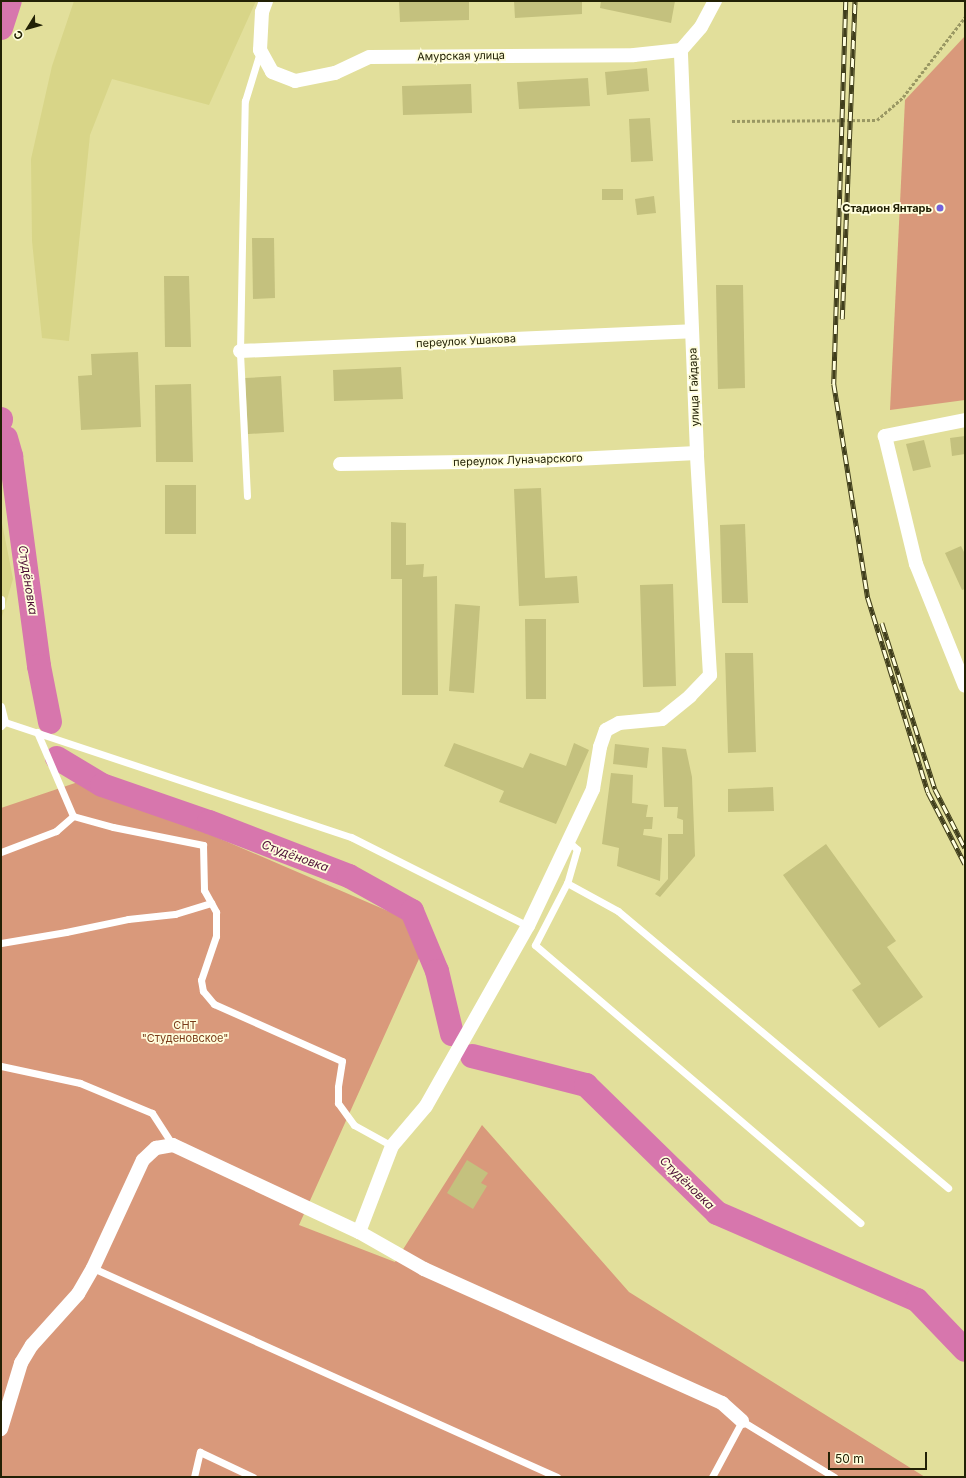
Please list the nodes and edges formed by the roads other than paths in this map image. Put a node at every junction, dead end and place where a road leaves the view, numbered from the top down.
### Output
1 (266, 1) edge
2 (715, 1) edge
3 (260, 50) junction
4 (681, 50) junction
5 (692, 331) junction
6 (240, 351) junction
7 (965, 420) edge
8 (697, 453) junction
9 (340, 464) dead end
10 (247, 496) dead end
11 (1, 599) edge
12 (1, 606) edge
13 (965, 686) edge
14 (1, 706) edge
15 (3, 724) edge
16 (37, 732) junction
17 (73, 816) junction
18 (568, 841) junction
19 (1, 852) edge
20 (567, 883) junction
21 (211, 903) junction
22 (528, 926) junction
23 (1, 943) edge
24 (1, 1066) edge
25 (173, 1145) junction
26 (392, 1146) junction
27 (948, 1188) dead end
28 (862, 1223) dead end
29 (359, 1232) junction
30 (93, 1268) junction
31 (742, 1420) junction
32 (1, 1429) edge
33 (194, 1477) edge
34 (253, 1477) edge
35 (557, 1477) edge
36 (712, 1477) edge
37 (834, 1477) edge

1 - 3 street
2 - 4 street
3 - 4 street, Амурская улица
3 - 6 lane
4 - 5 street, улица Гайдара
5 - 6 street, переулок Ушакова
5 - 8 street, улица Гайдара
6 - 10 lane
7 - 13 street
8 - 9 street, переулок Луначарского
8 - 18 street, улица Гайдара
11 - 12 lane
14 - 15 lane
15 - 16 lane
16 - 17 lane
16 - 22 lane
17 - 19 lane
17 - 21 lane
18 - 20 lane
18 - 22 street
20 - 27 lane
20 - 28 lane
21 - 23 lane
21 - 26 lane
22 - 26 street
24 - 25 lane
25 - 29 street
25 - 30 street
26 - 29 street
29 - 31 street
30 - 32 street
30 - 35 lane
31 - 36 lane
31 - 37 lane
33 - 34 lane

